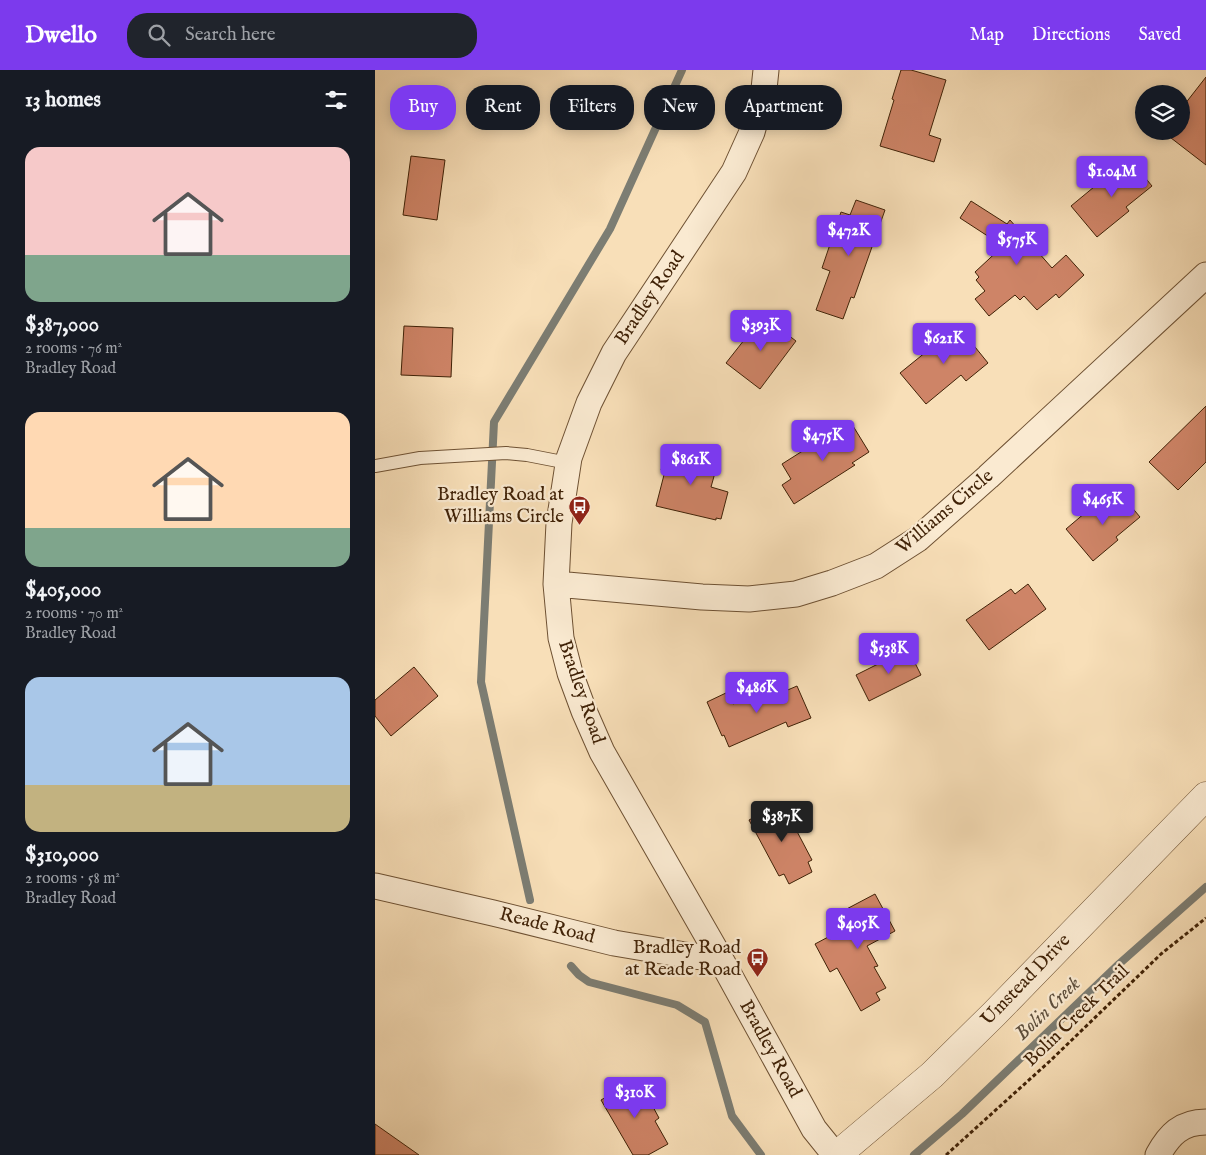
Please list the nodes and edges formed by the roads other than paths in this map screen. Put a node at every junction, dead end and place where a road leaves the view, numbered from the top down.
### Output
1 (766, 70) edge
2 (1206, 275) edge
3 (568, 463) junction
4 (375, 466) edge
5 (556, 584) junction
6 (1206, 796) edge
7 (375, 886) edge
8 (720, 958) junction
9 (1206, 1122) edge
10 (836, 1155) edge
11 (1158, 1155) edge

1 - 3 street, Bradley Road
2 - 5 street, Williams Circle
3 - 4 lane
3 - 5 street, Bradley Road
5 - 8 street, Bradley Road
6 - 10 street, Umstead Drive
7 - 8 street, Reade Road
8 - 10 street, Bradley Road
9 - 11 street

